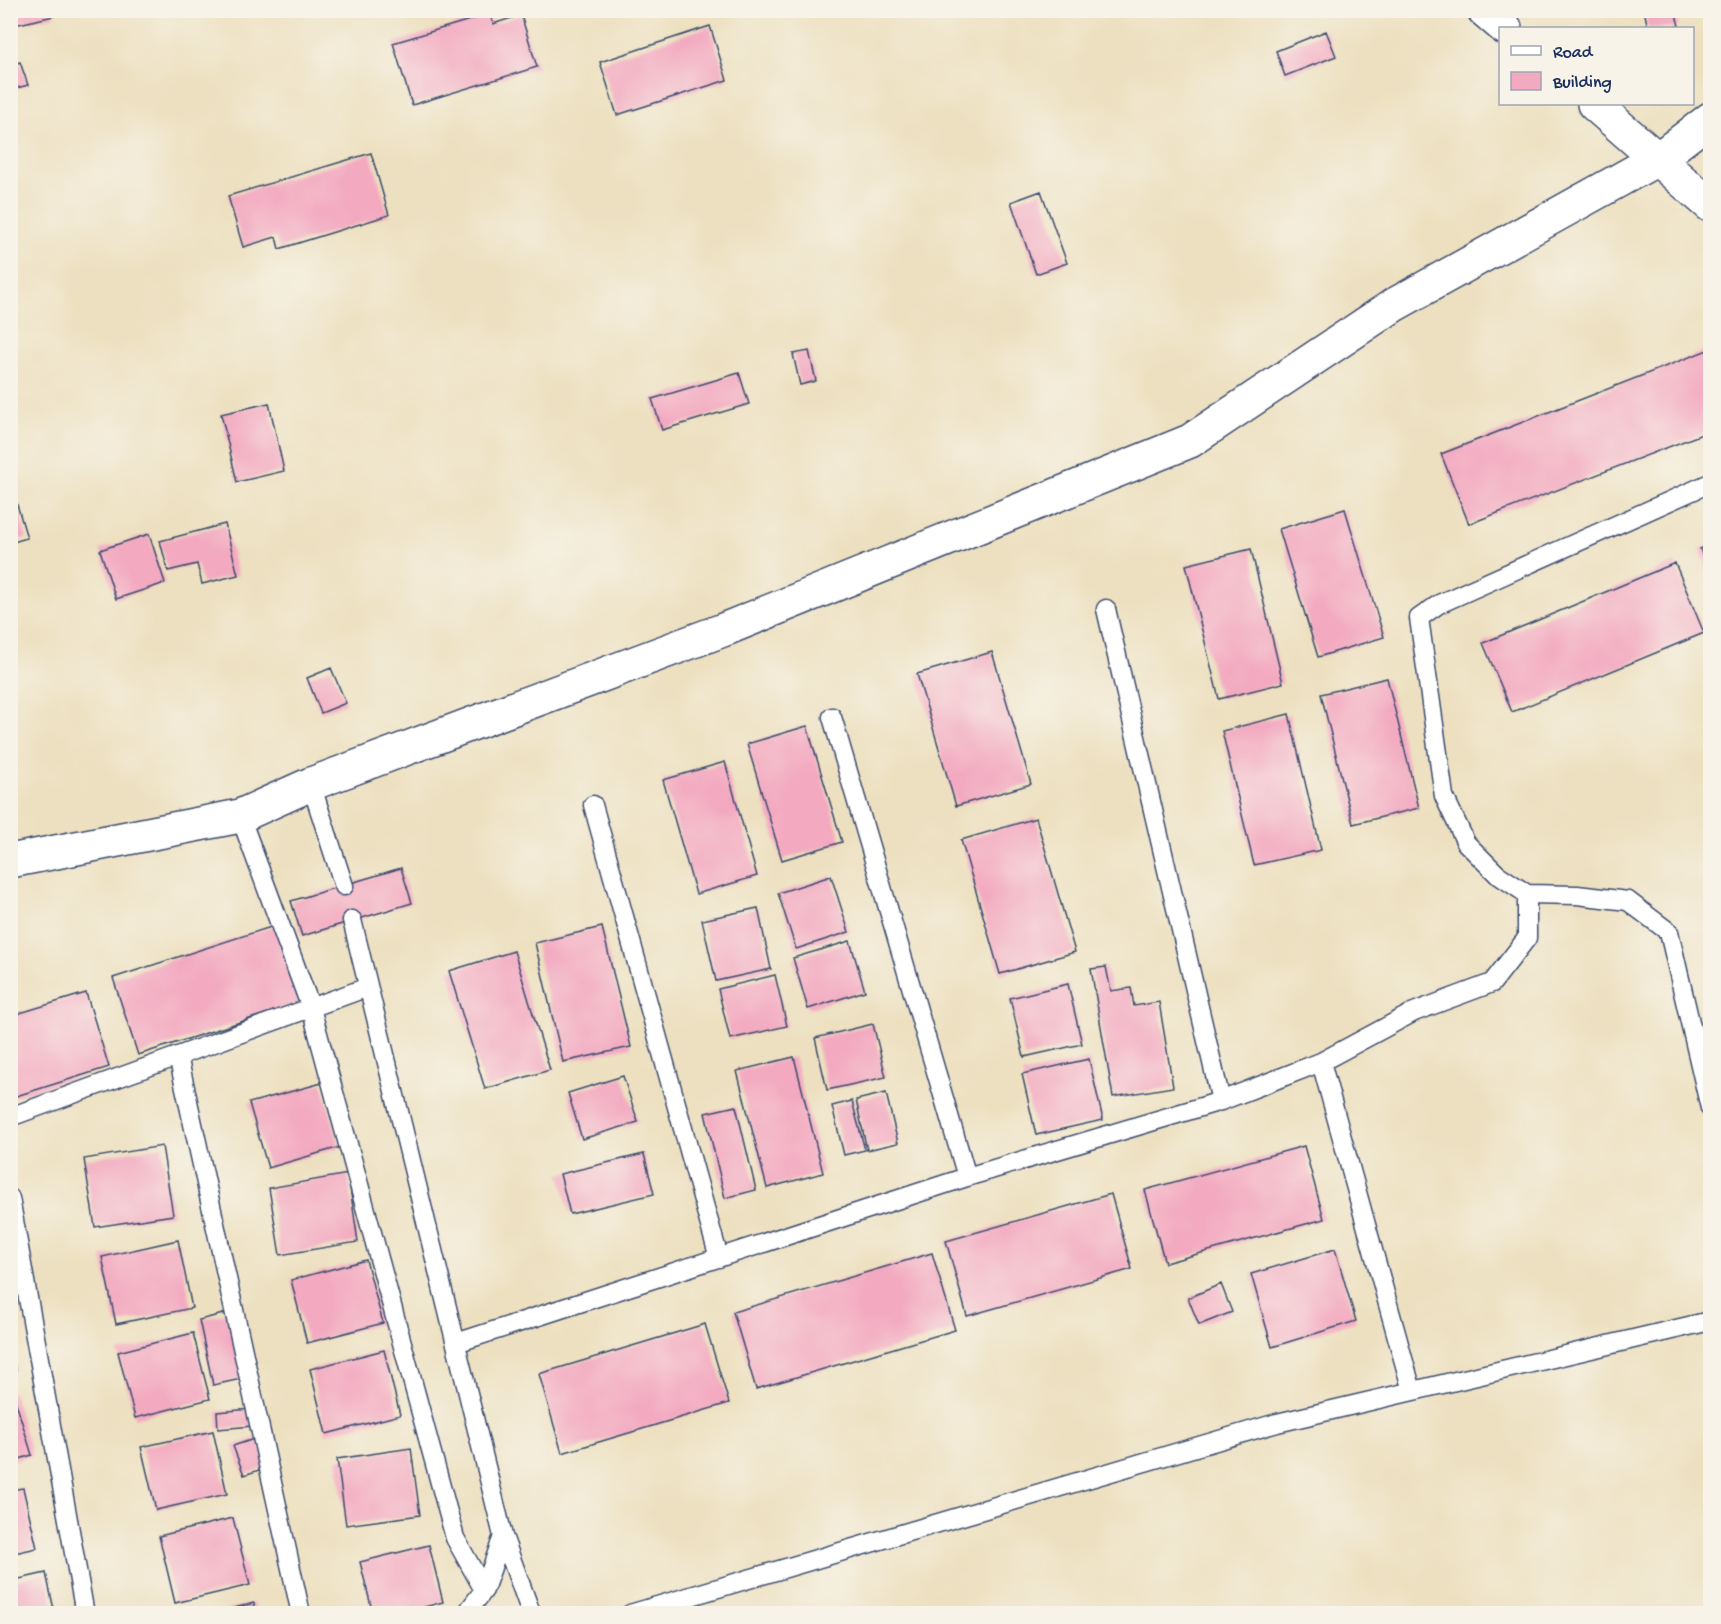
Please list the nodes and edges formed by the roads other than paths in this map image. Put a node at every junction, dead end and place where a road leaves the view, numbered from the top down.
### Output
1 (1484, 10) edge
2 (1504, 27) edge
3 (1595, 105) edge
4 (1710, 119) edge
5 (1659, 158) junction
6 (1710, 205) edge
7 (1710, 483) edge
8 (1106, 609) dead end
9 (832, 717) dead end
10 (311, 784) junction
11 (593, 805) dead end
12 (240, 816) junction
13 (10, 861) edge
14 (344, 886) dead end
15 (1527, 894) junction
16 (352, 920) dead end
17 (368, 987) junction
18 (311, 1008) junction
19 (178, 1056) junction
20 (1321, 1062) junction
21 (1221, 1101) junction
22 (1710, 1108) edge
23 (10, 1117) edge
24 (967, 1177) junction
25 (10, 1198) edge
26 (719, 1258) junction
27 (1710, 1321) edge
28 (456, 1344) junction
29 (1412, 1391) junction
30 (503, 1536) junction
31 (484, 1590) junction
32 (85, 1614) edge
33 (301, 1614) edge
34 (466, 1614) edge
35 (534, 1614) edge
36 (630, 1614) edge

1 - 2 street
3 - 5 street
4 - 5 street
5 - 6 street
5 - 10 street
7 - 15 lane
8 - 21 lane
9 - 24 lane
10 - 12 street
10 - 14 lane
11 - 26 lane
12 - 13 street
12 - 18 lane
15 - 20 lane
15 - 22 lane
16 - 17 lane
17 - 18 lane
17 - 28 lane
18 - 19 lane
18 - 31 lane
19 - 23 lane
19 - 33 lane
20 - 21 lane
20 - 29 lane
21 - 24 lane
24 - 26 lane
25 - 32 lane
26 - 28 lane
27 - 29 lane
28 - 30 lane
29 - 36 lane
30 - 31 lane
30 - 35 lane
31 - 34 lane

